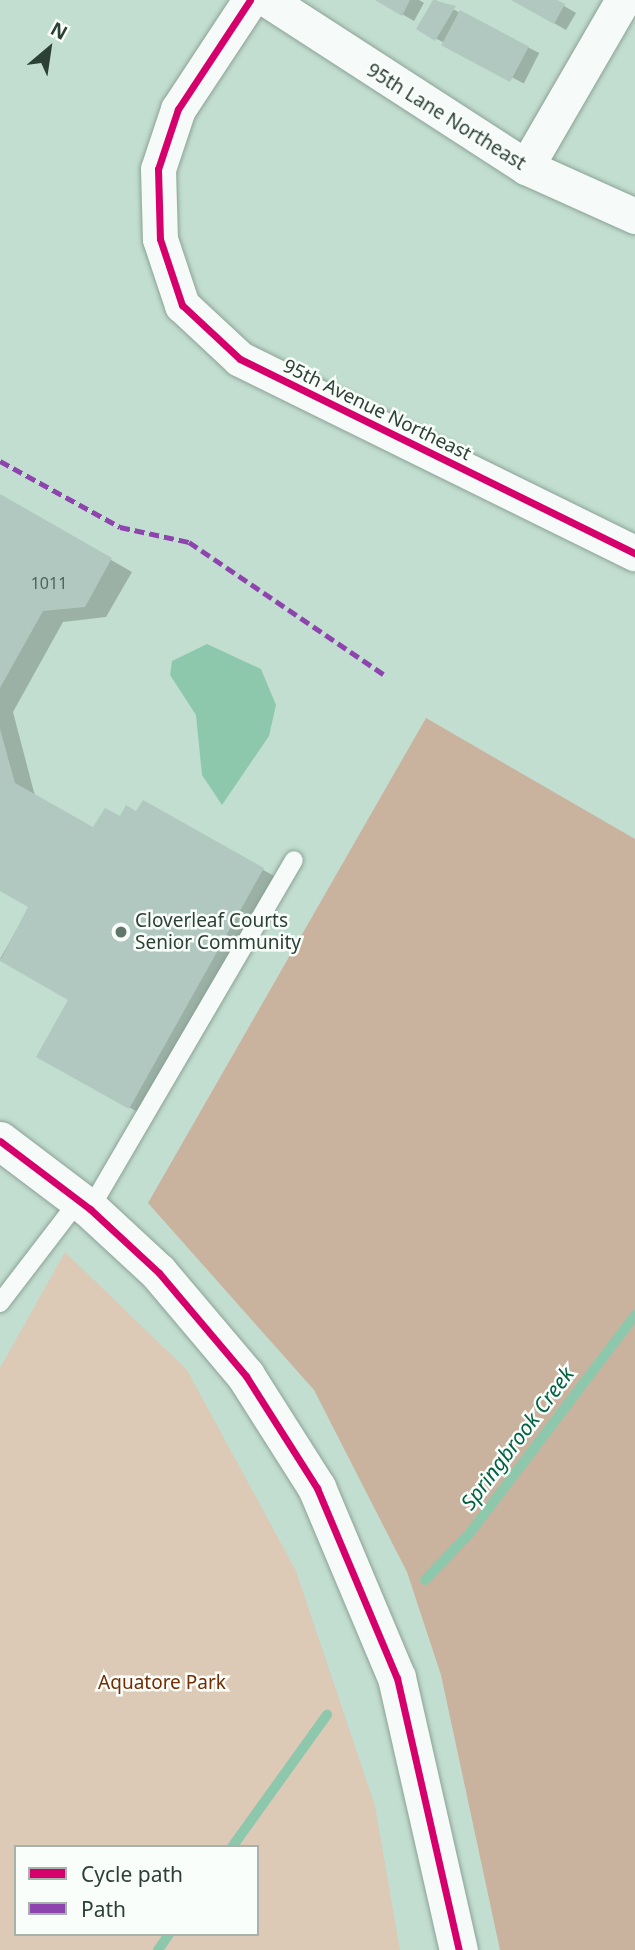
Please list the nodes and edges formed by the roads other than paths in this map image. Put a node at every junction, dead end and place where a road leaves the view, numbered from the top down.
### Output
1 (250, 0) edge
2 (268, 0) edge
3 (623, 0) edge
4 (526, 167) junction
5 (635, 216) edge
6 (635, 553) edge
7 (294, 860) dead end
8 (0, 1141) edge
9 (85, 1204) junction
10 (0, 1303) edge
11 (459, 1950) edge

1 - 6 street, 95th Avenue Northeast
2 - 4 street, 95th Lane Northeast
3 - 4 street
4 - 5 street, 95th Lane Northeast
7 - 9 lane
8 - 9 street
9 - 10 lane
9 - 11 street

